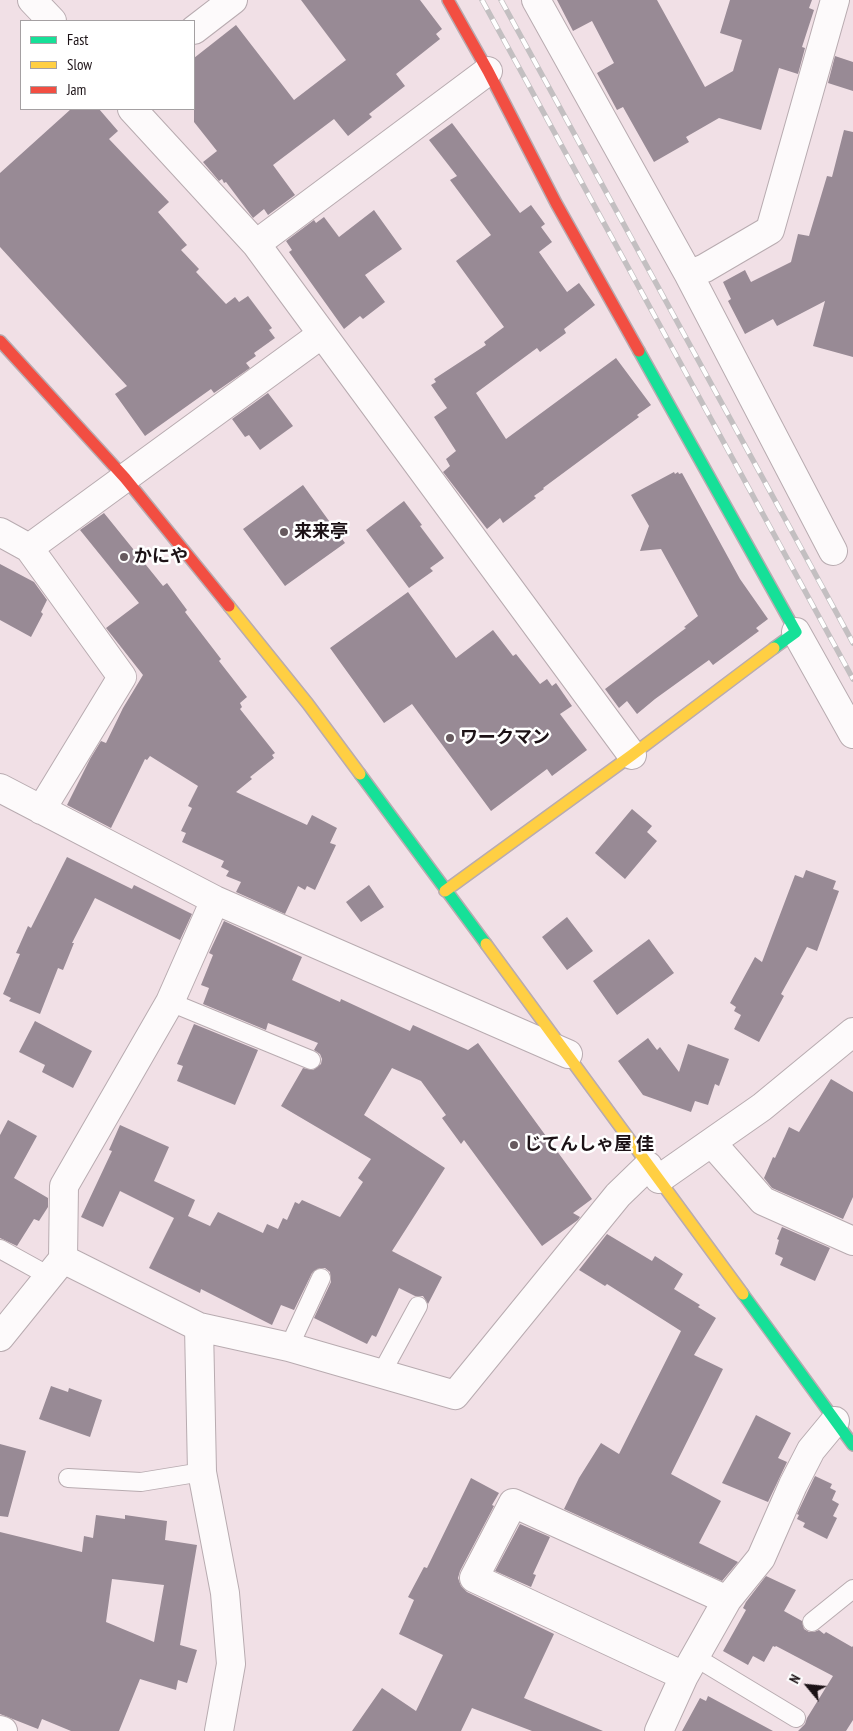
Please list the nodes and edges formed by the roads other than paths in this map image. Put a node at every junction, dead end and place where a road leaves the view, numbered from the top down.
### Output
1 (32, 0) edge
2 (233, 0) edge
3 (448, 0) edge
4 (536, 0) edge
5 (835, 0) edge
6 (51, 20) edge
7 (195, 29) edge
8 (488, 72) junction
9 (133, 110) edge
10 (256, 244) junction
11 (689, 275) junction
12 (322, 334) junction
13 (0, 341) edge
14 (125, 478) junction
15 (0, 532) edge
16 (29, 548) junction
17 (833, 551) dead end
18 (796, 632) junction
19 (853, 734) edge
20 (632, 755) junction
21 (0, 788) edge
22 (41, 810) junction
23 (445, 891) junction
24 (215, 900) junction
25 (170, 1002) junction
26 (853, 1032) edge
27 (568, 1054) junction
28 (311, 1060) dead end
29 (712, 1143) junction
30 (654, 1172) junction
31 (853, 1241) edge
32 (0, 1249) edge
33 (56, 1267) junction
34 (321, 1278) dead end
35 (418, 1306) dead end
36 (199, 1327) junction
37 (0, 1337) edge
38 (289, 1347) junction
39 (381, 1374) junction
40 (836, 1421) junction
41 (853, 1445) edge
42 (202, 1472) junction
43 (68, 1478) dead end
44 (853, 1589) edge
45 (727, 1600) junction
46 (812, 1622) dead end
47 (690, 1666) junction
48 (796, 1718) dead end
49 (219, 1731) edge
50 (659, 1731) edge

1 - 6 street
2 - 7 street
3 - 8 street
4 - 11 street
5 - 11 street
8 - 10 street
8 - 18 street
9 - 10 street
10 - 12 street
11 - 17 street
12 - 14 street
12 - 20 street
13 - 14 street
14 - 16 street
14 - 23 street
15 - 16 street
16 - 22 street
18 - 19 street
18 - 20 street
20 - 23 street
21 - 22 street
22 - 24 street
23 - 27 street
24 - 25 street
24 - 27 street
25 - 28 lane
25 - 33 street
26 - 29 street
27 - 30 street
29 - 30 street
29 - 31 street
30 - 39 street
30 - 40 street
32 - 33 lane
33 - 36 street
33 - 37 street
34 - 38 lane
35 - 39 lane
36 - 38 street
36 - 42 street
38 - 39 street
40 - 41 street
40 - 45 street
42 - 43 lane
42 - 49 street
44 - 46 lane
45 - 47 street
45 - 47 street
47 - 48 lane
47 - 50 street

